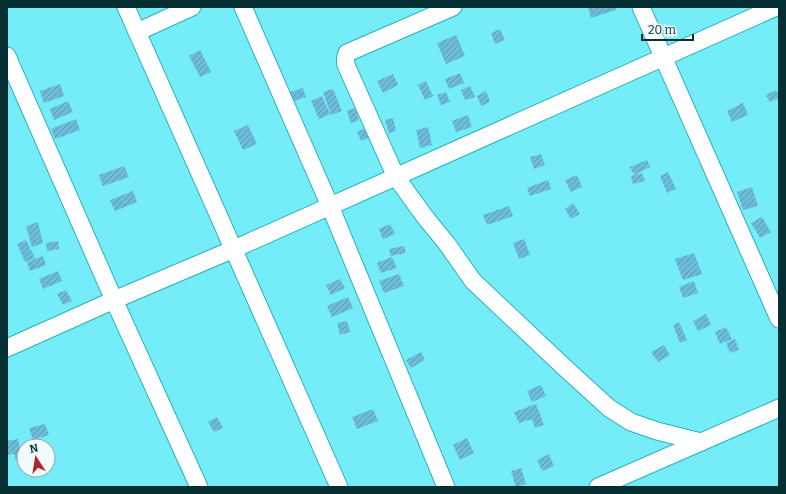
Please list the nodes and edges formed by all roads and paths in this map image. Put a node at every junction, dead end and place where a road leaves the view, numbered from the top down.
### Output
1 (126, 7) edge
2 (192, 7) edge
3 (243, 7) edge
4 (453, 7) edge
5 (641, 7) edge
6 (776, 7) edge
7 (137, 32) junction
8 (7, 56) edge
9 (663, 58) junction
10 (396, 177) junction
11 (330, 206) junction
12 (234, 249) junction
13 (114, 300) junction
14 (779, 319) edge
15 (7, 348) edge
16 (779, 408) edge
17 (702, 442) junction
18 (199, 487) edge
19 (339, 487) edge
20 (446, 487) edge
21 (598, 487) edge

1 - 7 street
2 - 7 street
3 - 11 street
4 - 10 street
5 - 9 street
6 - 9 street
7 - 12 street
8 - 13 street
9 - 10 street
9 - 14 street
10 - 11 street
10 - 17 street
11 - 12 street
11 - 20 street
12 - 13 street
12 - 19 street
13 - 15 street
13 - 18 street
16 - 17 street
17 - 21 street

